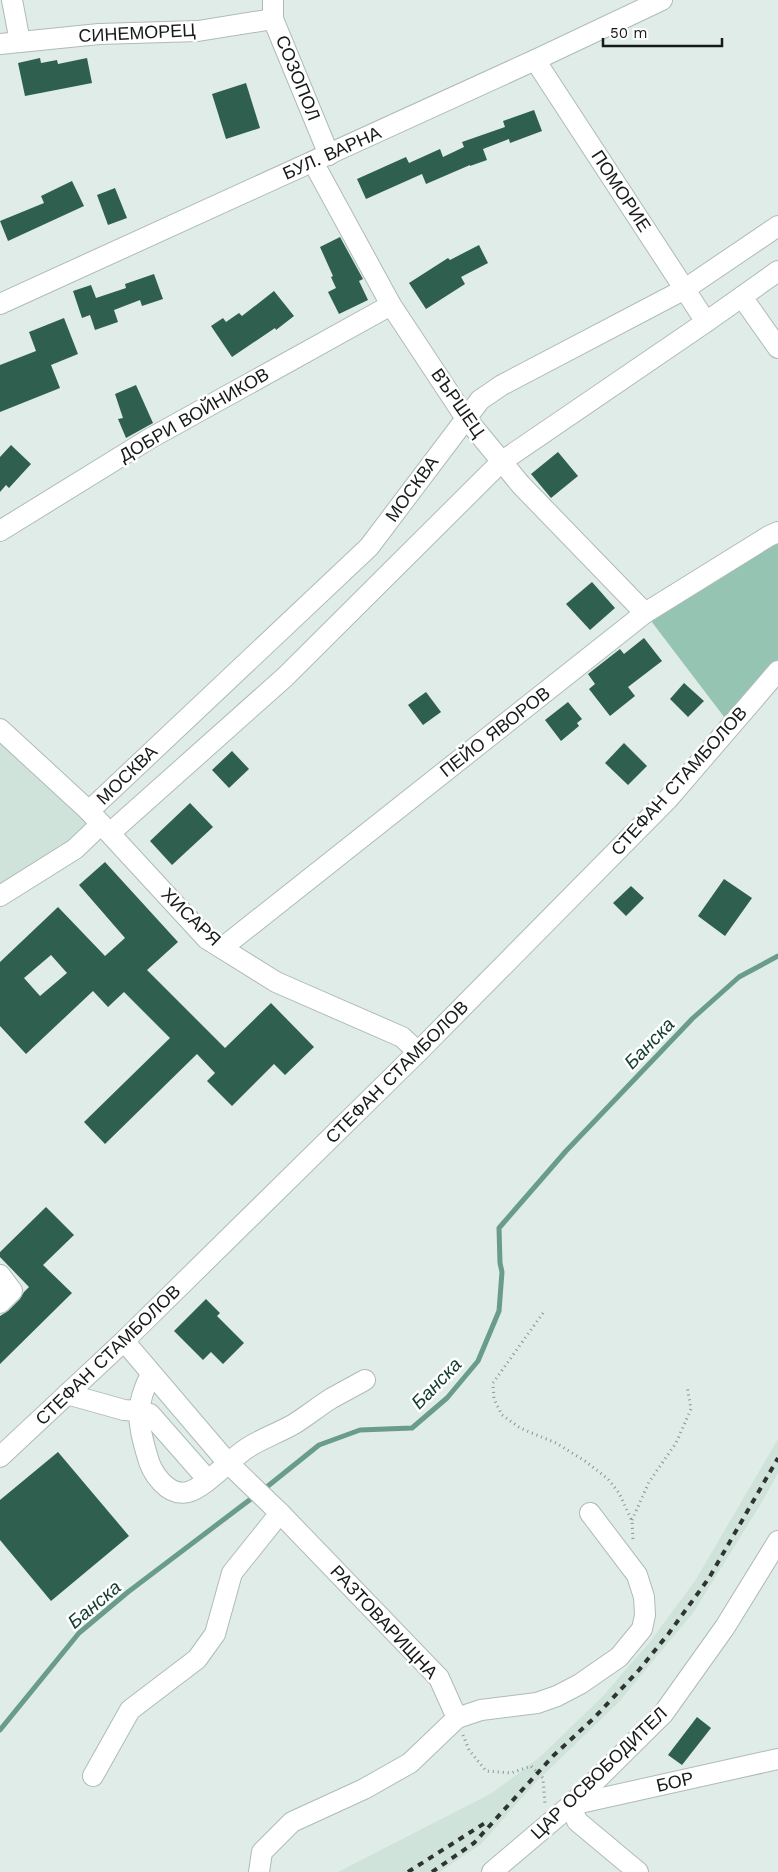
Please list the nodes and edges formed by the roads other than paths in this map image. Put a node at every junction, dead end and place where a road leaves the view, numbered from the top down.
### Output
1 (12, 0) edge
2 (662, 0) edge
3 (273, 9) edge
4 (20, 42) junction
5 (0, 44) edge
6 (535, 60) junction
7 (321, 158) junction
8 (778, 226) edge
9 (778, 271) edge
10 (685, 288) junction
11 (742, 297) junction
12 (0, 304) edge
13 (392, 305) junction
14 (706, 322) junction
15 (778, 348) edge
16 (465, 417) junction
17 (501, 462) junction
18 (0, 531) edge
19 (778, 532) edge
20 (645, 613) junction
21 (778, 670) edge
22 (0, 729) edge
23 (100, 823) junction
24 (0, 896) edge
25 (222, 948) junction
26 (418, 1052) junction
27 (0, 1274) edge
28 (0, 1302) edge
29 (124, 1342) junction
30 (151, 1374) junction
31 (365, 1380) dead end
32 (67, 1394) junction
33 (138, 1411) junction
34 (0, 1457) edge
35 (233, 1468) junction
36 (208, 1480) junction
37 (280, 1513) junction
38 (590, 1513) dead end
39 (778, 1541) edge
40 (457, 1718) junction
41 (778, 1759) edge
42 (93, 1776) dead end
43 (571, 1805) junction
44 (259, 1872) edge
45 (492, 1872) edge
46 (638, 1872) edge

1 - 4 street
2 - 6 street, БУЛ. ВАРНА
3 - 4 street, СИНЕМОРЕЦ
3 - 7 street, СОЗОПОЛ
4 - 5 street, СИНЕМОРЕЦ
6 - 7 street, БУЛ. ВАРНА
6 - 10 street, ПОМОРИЕ
7 - 12 street, БУЛ. ВАРНА
7 - 13 street, ВЪРШЕЦ
8 - 10 street, МОСКВА
9 - 11 street, МОСКВА
10 - 14 street, ПОМОРИЕ
10 - 16 street, МОСКВА
11 - 14 street, МОСКВА
11 - 15 street
13 - 16 street, ВЪРШЕЦ
13 - 18 street, ДОБРИ ВОЙНИКОВ
14 - 17 street, МОСКВА
16 - 17 street, ВЪРШЕЦ
16 - 23 street, МОСКВА
17 - 20 street, ВЪРШЕЦ
17 - 23 street, МОСКВА
19 - 20 street, ПЕЙО ЯВОРОВ
20 - 25 street, ПЕЙО ЯВОРОВ
21 - 26 street, СТЕФАН СТАМБОЛОВ
22 - 23 street, ХИСАРЯ
23 - 24 street
23 - 25 street, ХИСАРЯ
25 - 26 street, ХИСАРЯ
26 - 29 street, СТЕФАН СТАМБОЛОВ
27 - 28 street
29 - 30 street, РАЗТОВАРИЩНА
29 - 32 street, СТЕФАН СТАМБОЛОВ
30 - 33 street
30 - 35 street, РАЗТОВАРИЩНА
31 - 35 street
32 - 33 street
32 - 34 street, СТЕФАН СТАМБОЛОВ
33 - 36 street
33 - 36 street
35 - 36 street
35 - 37 street, РАЗТОВАРИЩНА
37 - 40 street, РАЗТОВАРИЩНА
37 - 42 street
38 - 40 street
39 - 43 street, ЦАР ОСВОБОДИТЕЛ
40 - 44 street
41 - 43 street, БОР
43 - 45 street, ЦАР ОСВОБОДИТЕЛ
43 - 46 street

